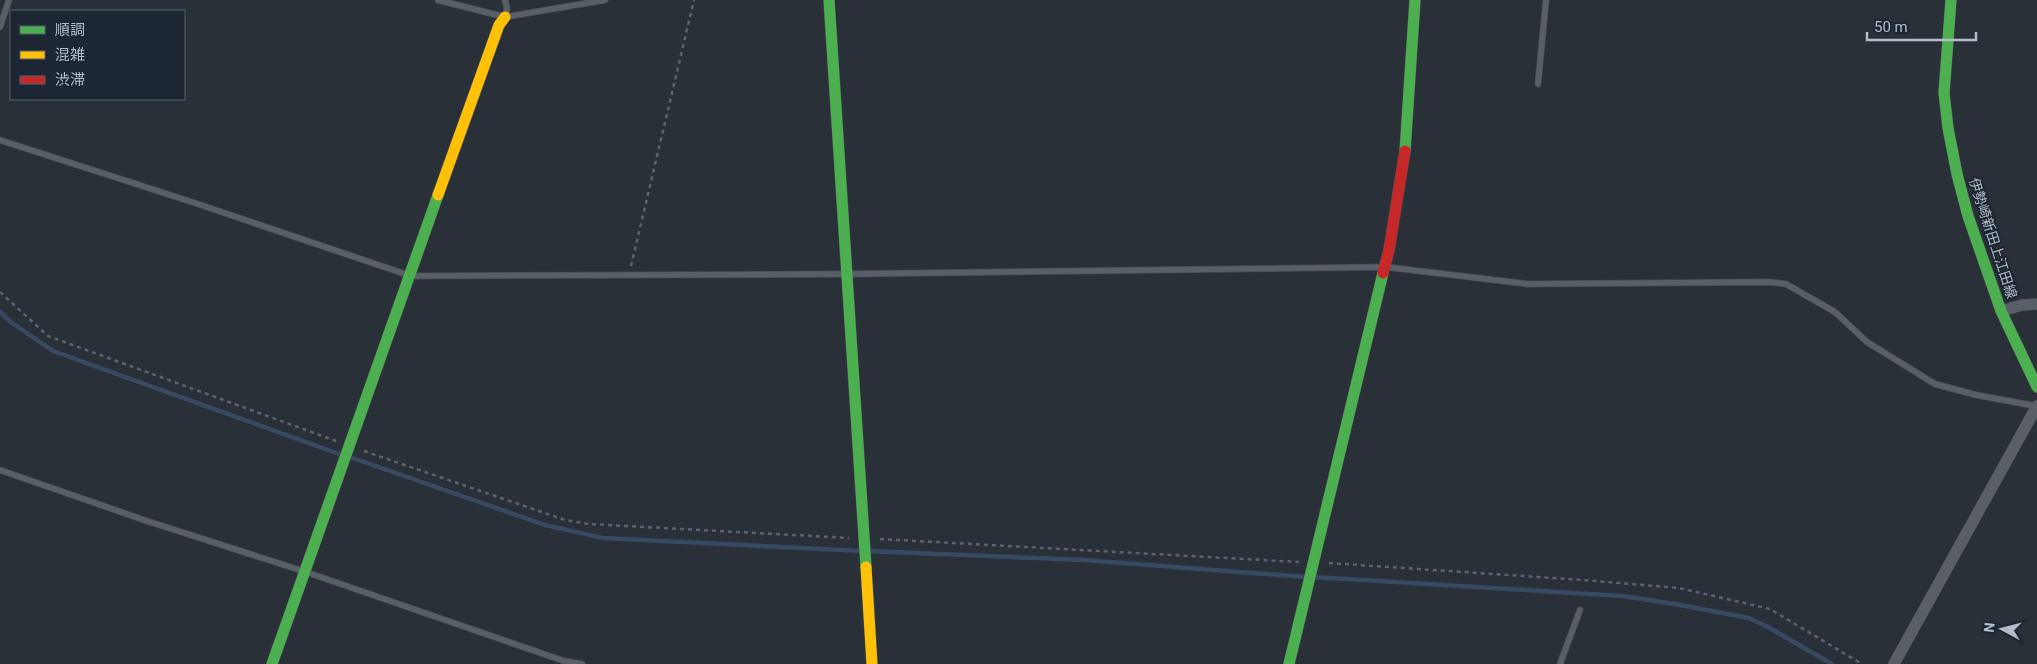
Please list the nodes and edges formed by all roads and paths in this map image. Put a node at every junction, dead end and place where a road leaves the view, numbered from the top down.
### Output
1 (10, 0) edge
2 (438, 0) edge
3 (505, 0) edge
4 (605, 0) edge
5 (694, 0) edge
6 (829, 0) edge
7 (1415, 0) edge
8 (1546, 0) edge
9 (1951, 0) edge
10 (505, 16) junction
11 (0, 27) edge
12 (1538, 84) dead end
13 (0, 140) edge
14 (1386, 267) junction
15 (848, 274) junction
16 (632, 275) junction
17 (411, 276) junction
18 (0, 292) edge
19 (2037, 304) edge
20 (2001, 311) junction
21 (2037, 387) edge
22 (2037, 406) edge
23 (350, 446) junction
24 (0, 470) edge
25 (865, 538) junction
26 (1312, 567) junction
27 (306, 572) junction
28 (1580, 610) dead end
29 (272, 664) edge
30 (582, 664) edge
31 (872, 664) edge
32 (1289, 664) edge
33 (1560, 664) edge
34 (1862, 664) edge
35 (1894, 664) edge

1 - 11 lane
2 - 10 lane
3 - 10 lane
4 - 10 lane
5 - 16 path
6 - 15 street
7 - 14 street
8 - 12 lane
9 - 20 street, 伊勢崎新田上江田線
10 - 17 street
13 - 17 lane
14 - 15 lane
14 - 22 lane
14 - 26 street
15 - 16 lane
15 - 25 street
16 - 17 lane
17 - 23 street
18 - 23 path
19 - 20 street
20 - 21 street, 伊勢崎新田上江田線
22 - 35 street
23 - 25 path
23 - 27 street
24 - 27 lane
25 - 26 path
25 - 31 street
26 - 32 street
26 - 34 path
27 - 29 street
27 - 30 lane
28 - 33 lane

